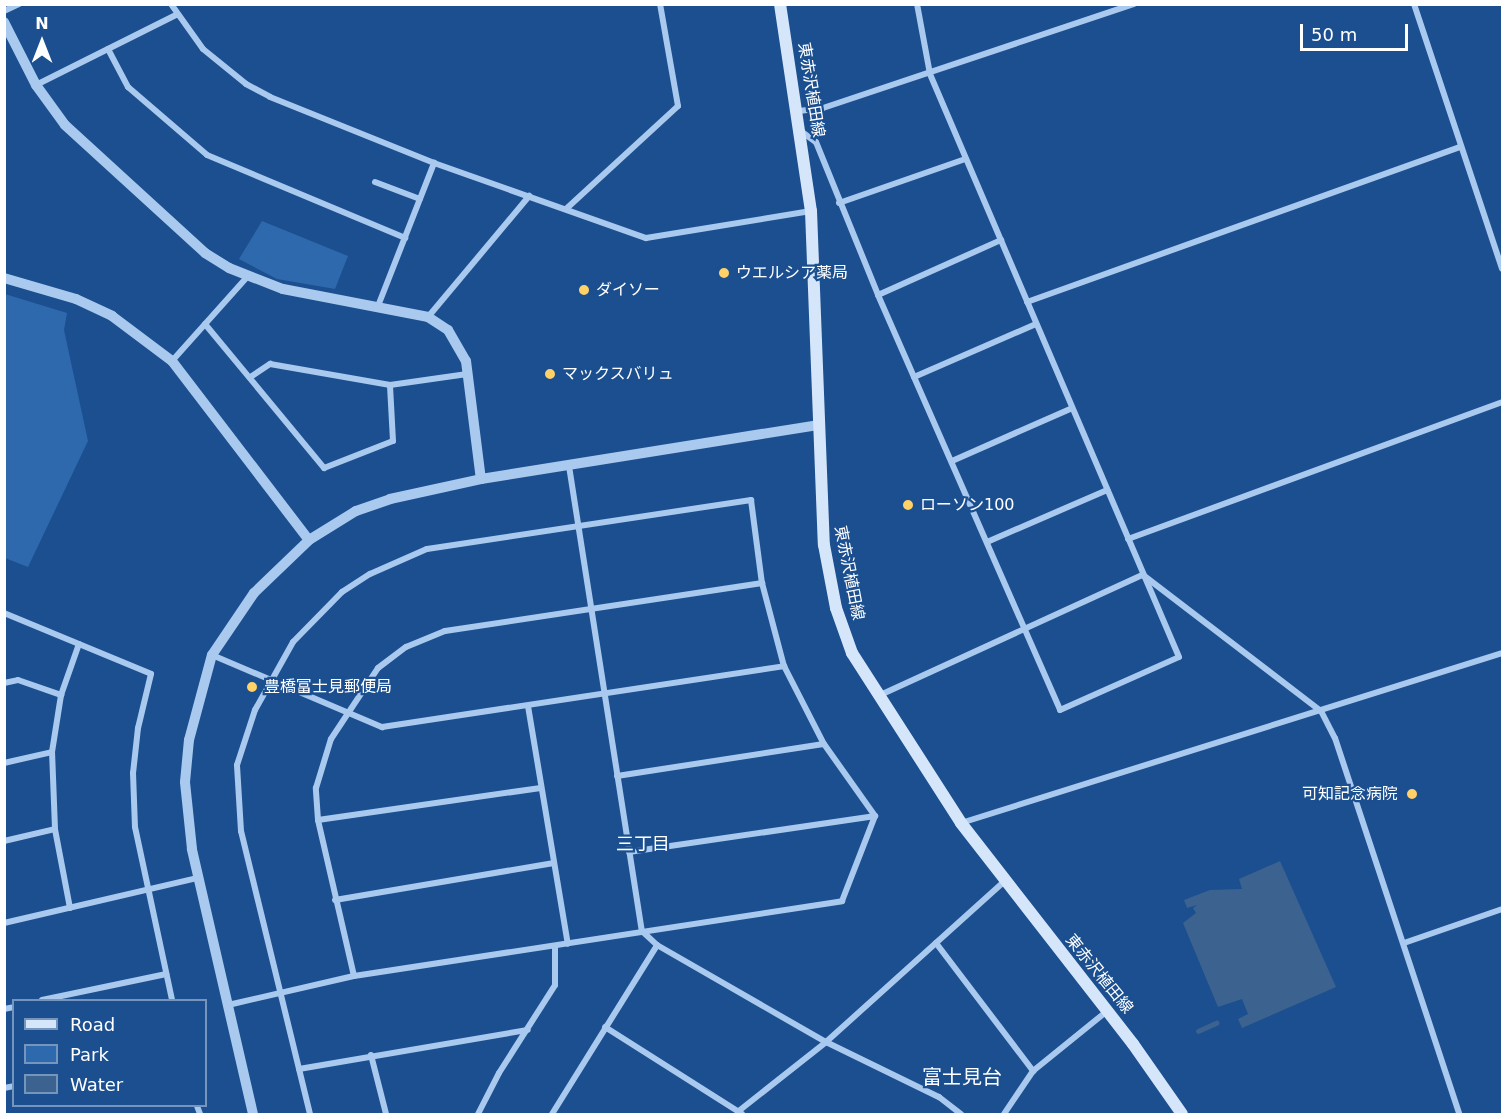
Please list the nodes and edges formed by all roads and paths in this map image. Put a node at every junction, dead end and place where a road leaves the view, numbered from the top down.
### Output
1 (19, 4) edge
2 (171, 4) edge
3 (660, 4) edge
4 (780, 4) edge
5 (917, 4) edge
6 (1134, 4) edge
7 (1414, 4) edge
8 (4, 11) edge
9 (176, 15) junction
10 (4, 22) edge
11 (108, 49) junction
12 (930, 74) junction
13 (36, 85) junction
14 (798, 111) junction
15 (802, 132) junction
16 (1461, 147) junction
17 (965, 159) junction
18 (434, 163) junction
19 (375, 182) dead end
20 (529, 196) junction
21 (420, 199) junction
22 (839, 203) junction
23 (566, 209) junction
24 (811, 211) junction
25 (405, 238) junction
26 (1001, 240) junction
27 (1503, 269) edge
28 (247, 276) junction
29 (4, 278) edge
30 (878, 294) junction
31 (1027, 302) junction
32 (378, 306) junction
33 (428, 317) junction
34 (205, 324) junction
35 (1036, 324) junction
36 (172, 361) junction
37 (468, 374) junction
38 (252, 376) junction
39 (914, 377) junction
40 (390, 385) junction
41 (1503, 402) edge
42 (1072, 408) junction
43 (818, 425) junction
44 (952, 461) junction
45 (569, 466) junction
46 (481, 479) junction
47 (1107, 490) junction
48 (577, 525) junction
49 (1128, 539) junction
50 (309, 540) junction
51 (987, 542) junction
52 (1142, 575) junction
53 (762, 583) junction
54 (589, 610) junction
55 (4, 613) edge
56 (1022, 629) junction
57 (78, 644) junction
58 (1503, 653) edge
59 (212, 655) junction
60 (784, 666) junction
61 (270, 679) junction
62 (4, 683) edge
63 (604, 694) junction
64 (61, 696) junction
65 (877, 696) junction
66 (528, 706) junction
67 (1321, 711) junction
68 (346, 713) junction
69 (824, 744) junction
70 (52, 752) junction
71 (4, 764) edge
72 (617, 776) junction
73 (541, 788) junction
74 (875, 816) junction
75 (318, 820) junction
76 (961, 823) junction
77 (55, 830) junction
78 (4, 841) edge
79 (629, 852) junction
80 (554, 863) junction
81 (198, 878) junction
82 (1004, 882) junction
83 (147, 890) junction
84 (335, 900) junction
85 (70, 908) junction
86 (1503, 909) edge
87 (4, 923) edge
88 (642, 931) junction
89 (936, 943) junction
90 (1404, 943) junction
91 (568, 944) junction
92 (657, 945) junction
93 (555, 946) junction
94 (166, 974) junction
95 (354, 976) junction
96 (279, 993) junction
97 (47, 999) edge
98 (172, 999) edge
99 (228, 1005) junction
100 (1107, 1011) junction
101 (605, 1027) junction
102 (528, 1030) junction
103 (826, 1042) junction
104 (371, 1055) junction
105 (299, 1069) junction
106 (1033, 1071) junction
107 (741, 1112) edge
108 (253, 1114) edge
109 (310, 1114) edge
110 (386, 1114) edge
111 (478, 1114) edge
112 (552, 1114) edge
113 (961, 1114) edge
114 (1004, 1114) edge
115 (1182, 1114) edge
116 (1459, 1114) edge

1 - 8 street
2 - 9 street
3 - 23 street
4 - 14 main road, 東赤沢植田線
5 - 12 street
6 - 12 street
7 - 16 street
9 - 11 street
9 - 18 street
10 - 13 street
11 - 13 street
11 - 25 street
12 - 14 street
12 - 17 street
13 - 28 street
14 - 15 main road, 東赤沢植田線
15 - 22 street
15 - 24 main road, 東赤沢植田線
16 - 27 street
16 - 31 street
17 - 22 street
17 - 26 street
18 - 20 street
18 - 21 street
19 - 21 street
20 - 23 street
20 - 33 street
21 - 25 street
22 - 30 street
23 - 24 street
24 - 43 main road, 東赤沢植田線
25 - 32 street
26 - 30 street
26 - 31 street
28 - 32 street
28 - 34 street
29 - 36 street
30 - 39 street
31 - 35 street
32 - 33 street
33 - 37 street
34 - 36 street
34 - 38 street
35 - 39 street
35 - 42 street
36 - 50 street
37 - 40 street
37 - 46 street
38 - 40 street
38 - 40 street
39 - 44 street
41 - 49 street
42 - 44 street
42 - 47 street
43 - 45 street
43 - 65 main road, 東赤沢植田線
44 - 51 street
45 - 46 street
45 - 48 street
46 - 50 street
47 - 49 street
47 - 51 street
48 - 53 street
48 - 54 street
48 - 61 street
49 - 52 street
50 - 59 street
51 - 56 street
52 - 56 street
52 - 56 street
52 - 67 street
53 - 54 street
53 - 60 street
54 - 63 street
54 - 68 street
55 - 57 street
56 - 65 street
57 - 64 street
57 - 83 street
58 - 67 street
59 - 61 street
59 - 81 street
60 - 63 street
60 - 69 street
61 - 68 street
61 - 96 street
62 - 64 street
63 - 66 street
63 - 72 street
64 - 70 street
65 - 76 main road, 東赤沢植田線
66 - 68 street
66 - 73 street
67 - 76 street
67 - 90 street
68 - 75 street
69 - 72 street
69 - 74 street
70 - 71 street
70 - 77 street
72 - 79 street
73 - 75 street
73 - 80 street
74 - 79 street
74 - 88 street
75 - 84 street
76 - 82 main road, 東赤沢植田線
77 - 78 street
77 - 85 street
79 - 88 street
80 - 84 street
80 - 91 street
81 - 83 street
81 - 99 street
82 - 89 street
82 - 100 main road, 東赤沢植田線
83 - 85 street
83 - 94 street
84 - 95 street
85 - 87 street
86 - 90 street
88 - 91 street
88 - 92 street
89 - 103 street
89 - 106 street
90 - 116 street
91 - 93 street
92 - 101 street
92 - 103 street
93 - 95 street
93 - 102 street
94 - 97 street
94 - 98 street
95 - 96 street
96 - 99 street
96 - 105 street
99 - 108 street
100 - 106 street
100 - 115 main road, 東赤沢植田線
101 - 107 street
101 - 112 street
102 - 104 street
102 - 111 street
103 - 107 street
103 - 113 street
104 - 105 street
104 - 110 street
105 - 109 street
106 - 114 street

